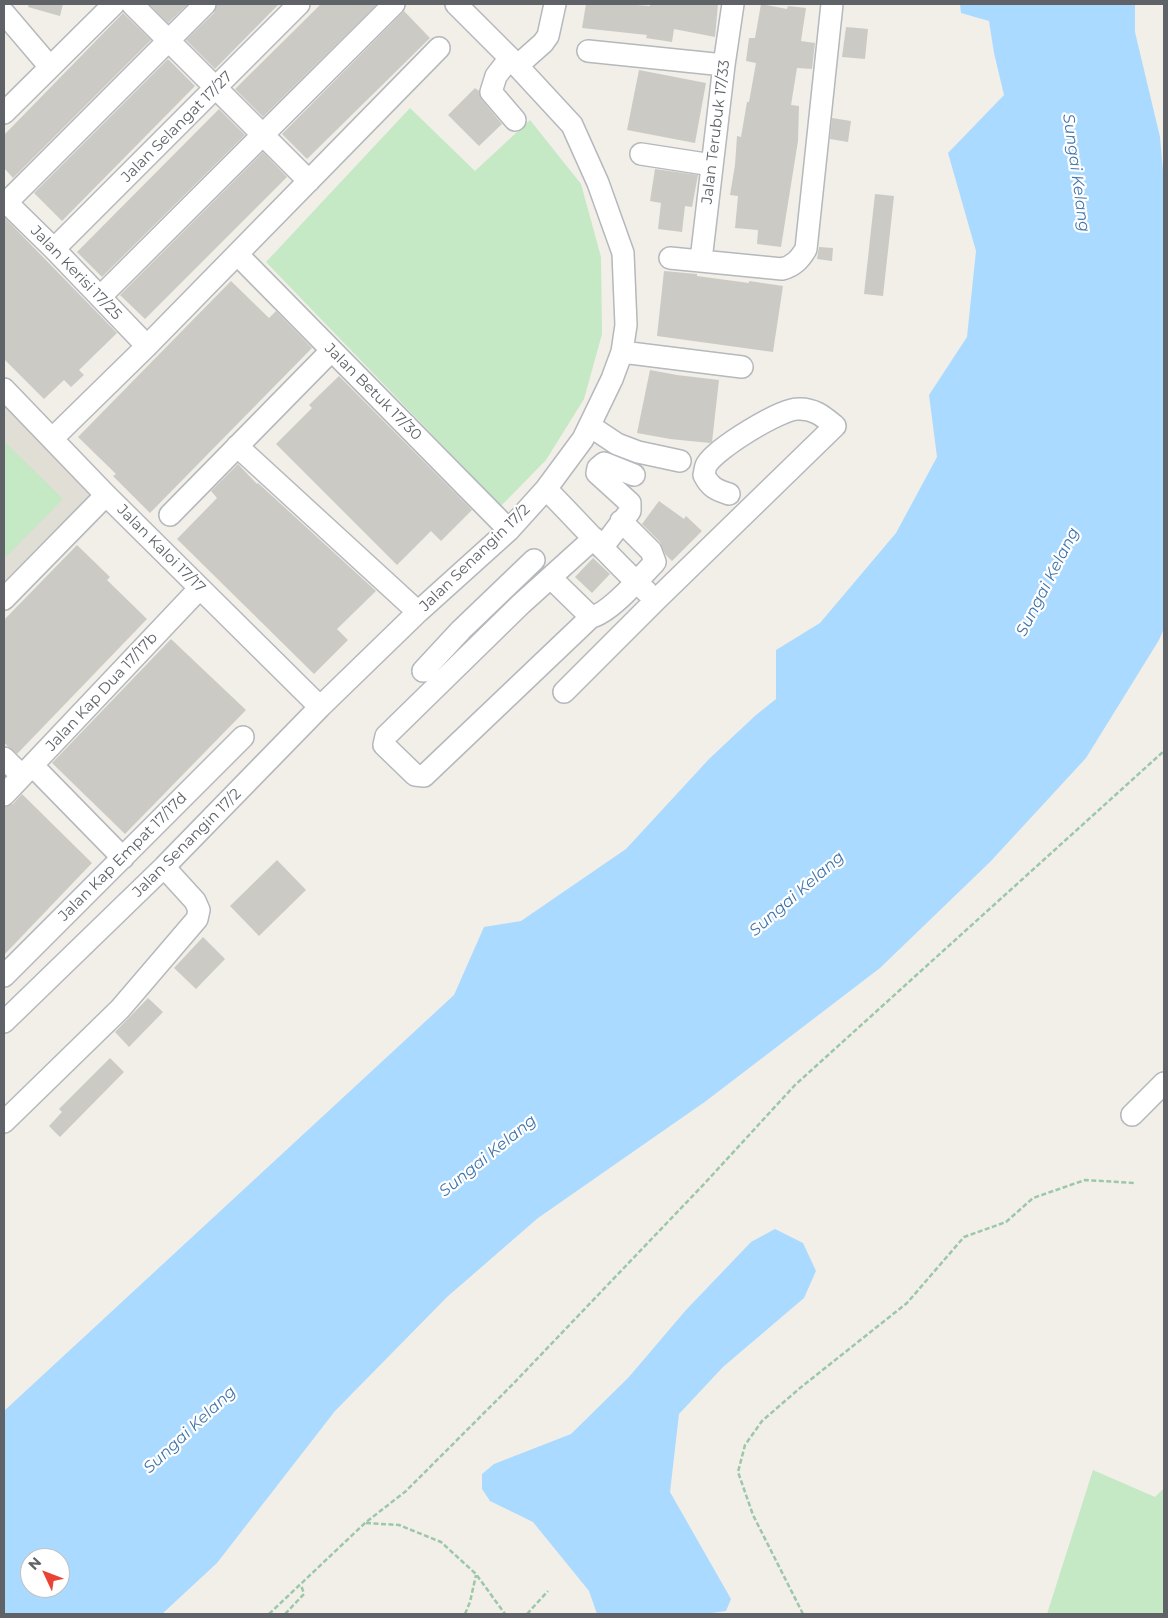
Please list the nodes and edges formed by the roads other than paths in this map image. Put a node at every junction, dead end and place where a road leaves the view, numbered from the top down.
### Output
1 (6, 4) edge
2 (114, 4) edge
3 (132, 4) edge
4 (205, 4) edge
5 (299, 4) edge
6 (394, 4) edge
7 (456, 4) edge
8 (555, 4) edge
9 (733, 4) edge
10 (832, 4) edge
11 (4, 12) edge
12 (169, 40) junction
13 (439, 48) dead end
14 (588, 51) dead end
15 (514, 62) junction
16 (724, 65) junction
17 (50, 67) junction
18 (216, 88) junction
19 (4, 112) edge
20 (515, 120) dead end
21 (262, 134) junction
22 (641, 154) dead end
23 (712, 165) junction
24 (309, 180) junction
25 (5, 202) edge
26 (54, 249) junction
27 (237, 254) junction
28 (670, 258) dead end
29 (701, 260) junction
30 (100, 297) junction
31 (147, 346) junction
32 (331, 350) junction
33 (622, 352) junction
34 (742, 367) dead end
35 (4, 389) edge
36 (590, 426) junction
37 (53, 438) junction
38 (237, 446) junction
39 (680, 461) dead end
40 (634, 475) dead end
41 (546, 488) junction
42 (729, 494) dead end
43 (106, 495) junction
44 (170, 515) dead end
45 (621, 521) junction
46 (509, 530) junction
47 (598, 543) junction
48 (534, 560) dead end
49 (551, 578) junction
50 (637, 583) junction
51 (493, 586) junction
52 (200, 588) junction
53 (4, 600) edge
54 (656, 600) junction
55 (517, 608) junction
56 (418, 612) junction
57 (591, 617) junction
58 (456, 625) junction
59 (477, 647) junction
60 (425, 672) junction
61 (564, 692) dead end
62 (320, 707) junction
63 (243, 737) dead end
64 (4, 758) edge
65 (27, 771) junction
66 (4, 795) edge
67 (123, 858) junction
68 (164, 867) junction
69 (4, 976) edge
70 (4, 1022) edge
71 (1164, 1083) edge
72 (1132, 1115) dead end
73 (4, 1122) edge

1 - 11 street
2 - 17 street
3 - 12 street
4 - 12 street
5 - 18 street, Jalan Selangat 17/27
6 - 21 street
7 - 15 street, Jalan Senangin 17/2
8 - 15 street
9 - 16 street, Jalan Terubuk 17/33
10 - 29 street
11 - 17 street
12 - 18 street
12 - 25 street
13 - 24 street
14 - 16 street
15 - 20 street
15 - 33 street, Jalan Senangin 17/2
16 - 23 street, Jalan Terubuk 17/33
17 - 19 street
18 - 21 street
18 - 26 street, Jalan Selangat 17/27
21 - 24 street
21 - 30 street
22 - 23 street
23 - 29 street, Jalan Terubuk 17/33
24 - 27 street
25 - 26 street, Jalan Kerisi 17/25
26 - 30 street, Jalan Kerisi 17/25
27 - 31 street
27 - 32 street, Jalan Betuk 17/30
28 - 29 street
30 - 31 street, Jalan Kerisi 17/25
31 - 37 street
32 - 38 street
32 - 46 street, Jalan Betuk 17/30
33 - 34 street
33 - 36 street, Jalan Senangin 17/2
35 - 37 street, Jalan Kaloi 17/17
36 - 39 street
36 - 41 street, Jalan Senangin 17/2
37 - 43 street, Jalan Kaloi 17/17
38 - 44 street
38 - 56 street
40 - 45 street
41 - 46 street, Jalan Senangin 17/2
41 - 47 street
42 - 54 street
43 - 52 street, Jalan Kaloi 17/17
43 - 53 street
45 - 47 street
45 - 50 street
46 - 56 street, Jalan Senangin 17/2
47 - 49 street
47 - 50 street
48 - 51 street
49 - 55 street
49 - 57 street
50 - 54 street
50 - 57 street
51 - 55 street
51 - 58 street
52 - 62 street, Jalan Kaloi 17/17
52 - 65 street, Jalan Kap Dua 17/17b
54 - 61 street
55 - 59 street
56 - 62 street, Jalan Senangin 17/2
57 - 60 street
58 - 59 street
58 - 60 street
59 - 60 street
62 - 68 street, Jalan Senangin 17/2
63 - 67 street, Jalan Kap Empat 17/17d
64 - 65 street
65 - 66 street, Jalan Kap Dua 17/17b
65 - 67 street
67 - 69 street, Jalan Kap Empat 17/17d
68 - 70 street, Jalan Senangin 17/2
68 - 73 street
71 - 72 street

